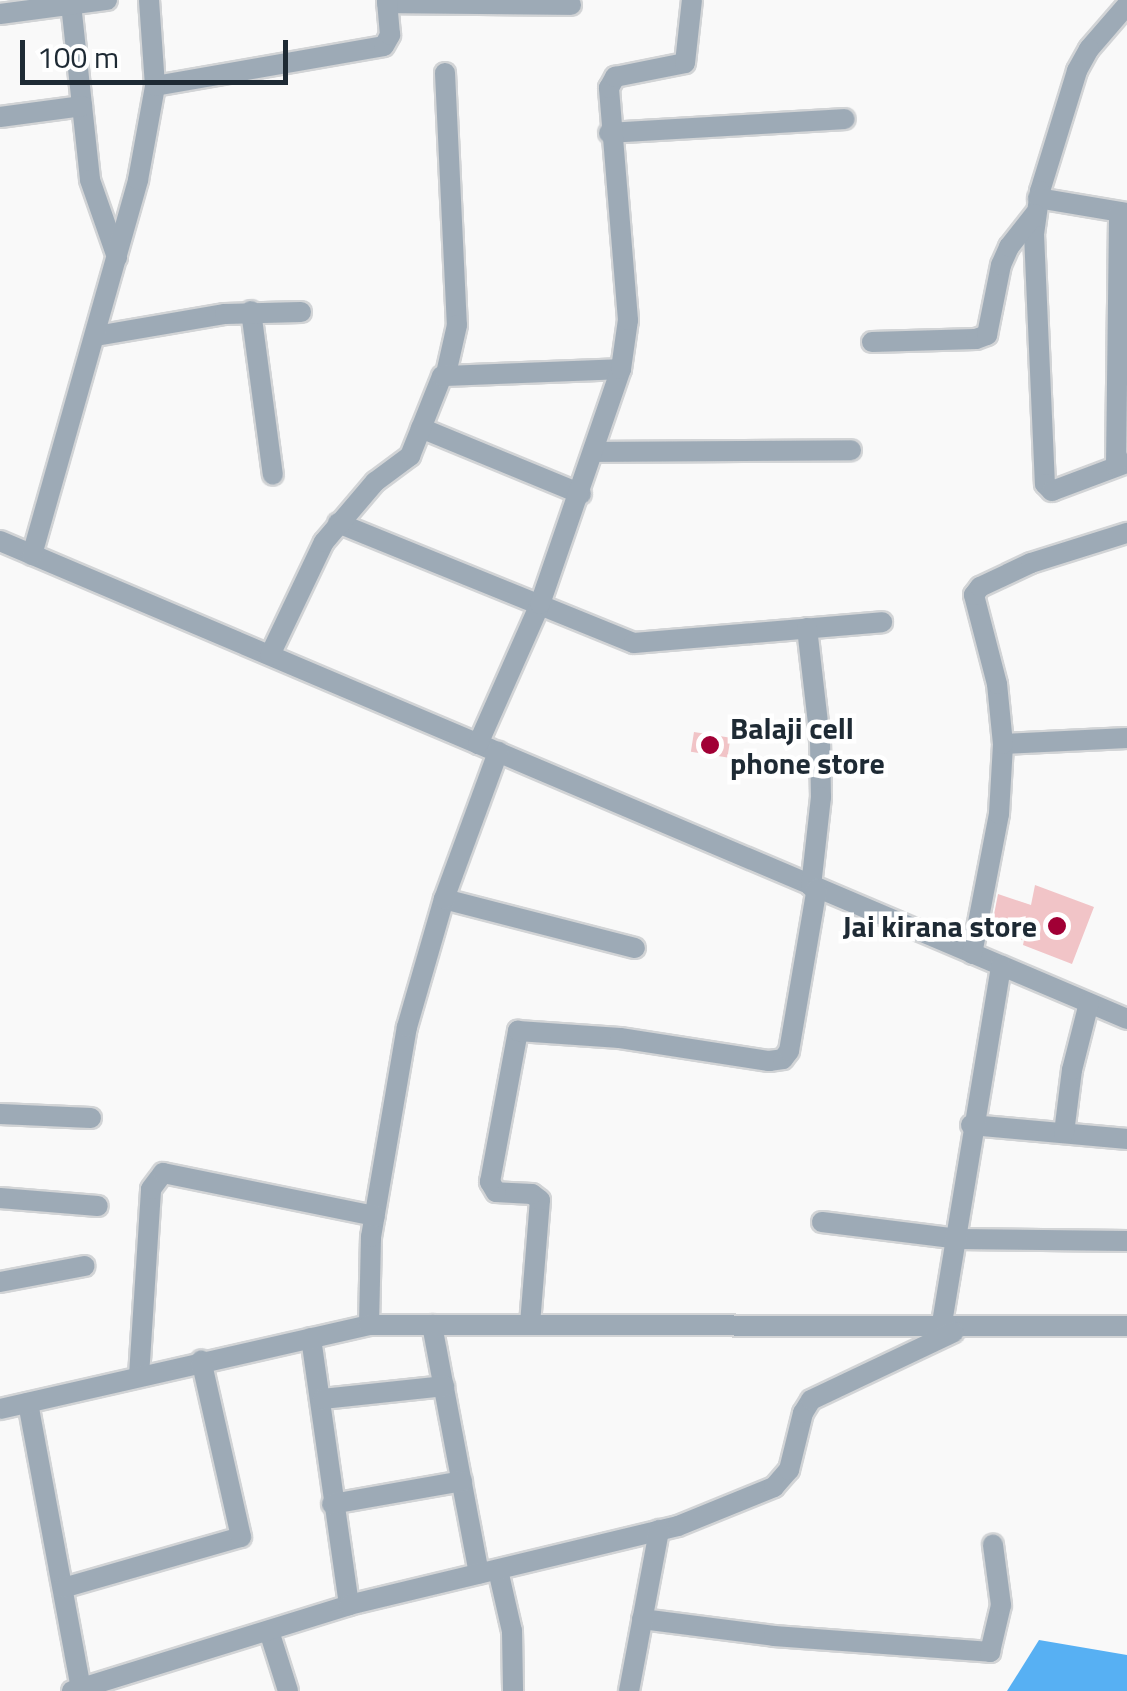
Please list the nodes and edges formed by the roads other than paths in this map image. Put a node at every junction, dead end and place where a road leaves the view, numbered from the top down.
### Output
1 (107, 0) edge
2 (149, 0) edge
3 (692, 0) edge
4 (387, 2) edge
5 (71, 4) junction
6 (571, 5) dead end
7 (1127, 5) edge
8 (0, 14) edge
9 (445, 73) dead end
10 (155, 86) junction
11 (82, 106) junction
12 (0, 117) edge
13 (845, 120) dead end
14 (609, 134) junction
15 (1036, 206) junction
16 (1123, 212) edge
17 (117, 257) junction
18 (251, 311) junction
19 (301, 312) dead end
20 (96, 336) junction
21 (872, 342) dead end
22 (622, 369) junction
23 (446, 374) junction
24 (421, 428) junction
25 (851, 450) dead end
26 (594, 452) junction
27 (1122, 464) edge
28 (274, 475) dead end
29 (581, 494) junction
30 (338, 523) junction
31 (1127, 533) edge
32 (0, 542) edge
33 (32, 555) junction
34 (540, 604) junction
35 (882, 622) dead end
36 (807, 628) junction
37 (270, 656) junction
38 (1127, 738) edge
39 (1003, 744) junction
40 (488, 748) junction
41 (814, 887) junction
42 (444, 900) junction
43 (635, 948) dead end
44 (972, 954) junction
45 (1000, 966) junction
46 (1089, 1003) junction
47 (1127, 1019) edge
48 (0, 1114) edge
49 (91, 1118) dead end
50 (972, 1125) junction
51 (1064, 1133) junction
52 (1127, 1138) edge
53 (0, 1198) edge
54 (98, 1206) dead end
55 (375, 1216) junction
56 (822, 1222) dead end
57 (958, 1239) junction
58 (1127, 1240) edge
59 (85, 1266) dead end
60 (0, 1282) edge
61 (432, 1324) junction
62 (530, 1324) junction
63 (369, 1325) junction
64 (1127, 1326) edge
65 (952, 1328) junction
66 (312, 1338) junction
67 (201, 1360) junction
68 (140, 1376) junction
69 (444, 1386) junction
70 (324, 1399) junction
71 (28, 1403) junction
72 (0, 1408) edge
73 (462, 1482) junction
74 (332, 1504) junction
75 (658, 1530) junction
76 (993, 1545) dead end
77 (488, 1572) junction
78 (62, 1588) junction
79 (350, 1605) junction
80 (642, 1620) junction
81 (270, 1631) junction
82 (76, 1690) edge
83 (288, 1691) edge
84 (513, 1691) edge
85 (629, 1691) edge

1 - 5 street
2 - 10 street
3 - 14 street
4 - 6 street
4 - 10 street
5 - 8 street
5 - 11 street
7 - 15 street
9 - 23 street
10 - 17 street
11 - 12 street
11 - 17 street
13 - 14 street
14 - 22 street
15 - 16 street
15 - 21 street
15 - 27 street
16 - 27 street
17 - 20 street
18 - 19 street
18 - 20 street
18 - 28 street
20 - 33 street
22 - 23 street
22 - 26 street
23 - 24 street
24 - 29 street
24 - 30 street
25 - 26 street
26 - 29 street
29 - 34 street
30 - 34 street
30 - 37 street
31 - 39 street
32 - 33 street
33 - 37 street
34 - 36 street
34 - 40 street
35 - 36 street
36 - 41 street
37 - 40 street
38 - 39 street
39 - 44 street
40 - 41 street
40 - 42 street
41 - 44 street
41 - 62 street
42 - 43 street
42 - 55 street
44 - 45 street
45 - 46 street
45 - 50 street
46 - 47 street
46 - 51 street
48 - 49 street
50 - 51 street
50 - 57 street
51 - 52 street
53 - 54 street
55 - 63 street
55 - 68 street
56 - 57 street
57 - 58 street
57 - 65 street
59 - 60 street
61 - 62 street
61 - 63 street
61 - 69 street
62 - 65 street
63 - 66 street
64 - 65 street
65 - 75 street
66 - 67 street
66 - 70 street
67 - 68 street
67 - 78 street
68 - 71 street
69 - 70 street
69 - 73 street
70 - 74 street
71 - 72 street
71 - 78 street
73 - 74 street
73 - 77 street
74 - 79 street
75 - 77 street
75 - 80 street
76 - 80 street
77 - 79 street
77 - 84 street
78 - 82 street
79 - 81 street
80 - 85 street
81 - 82 street
81 - 83 street

